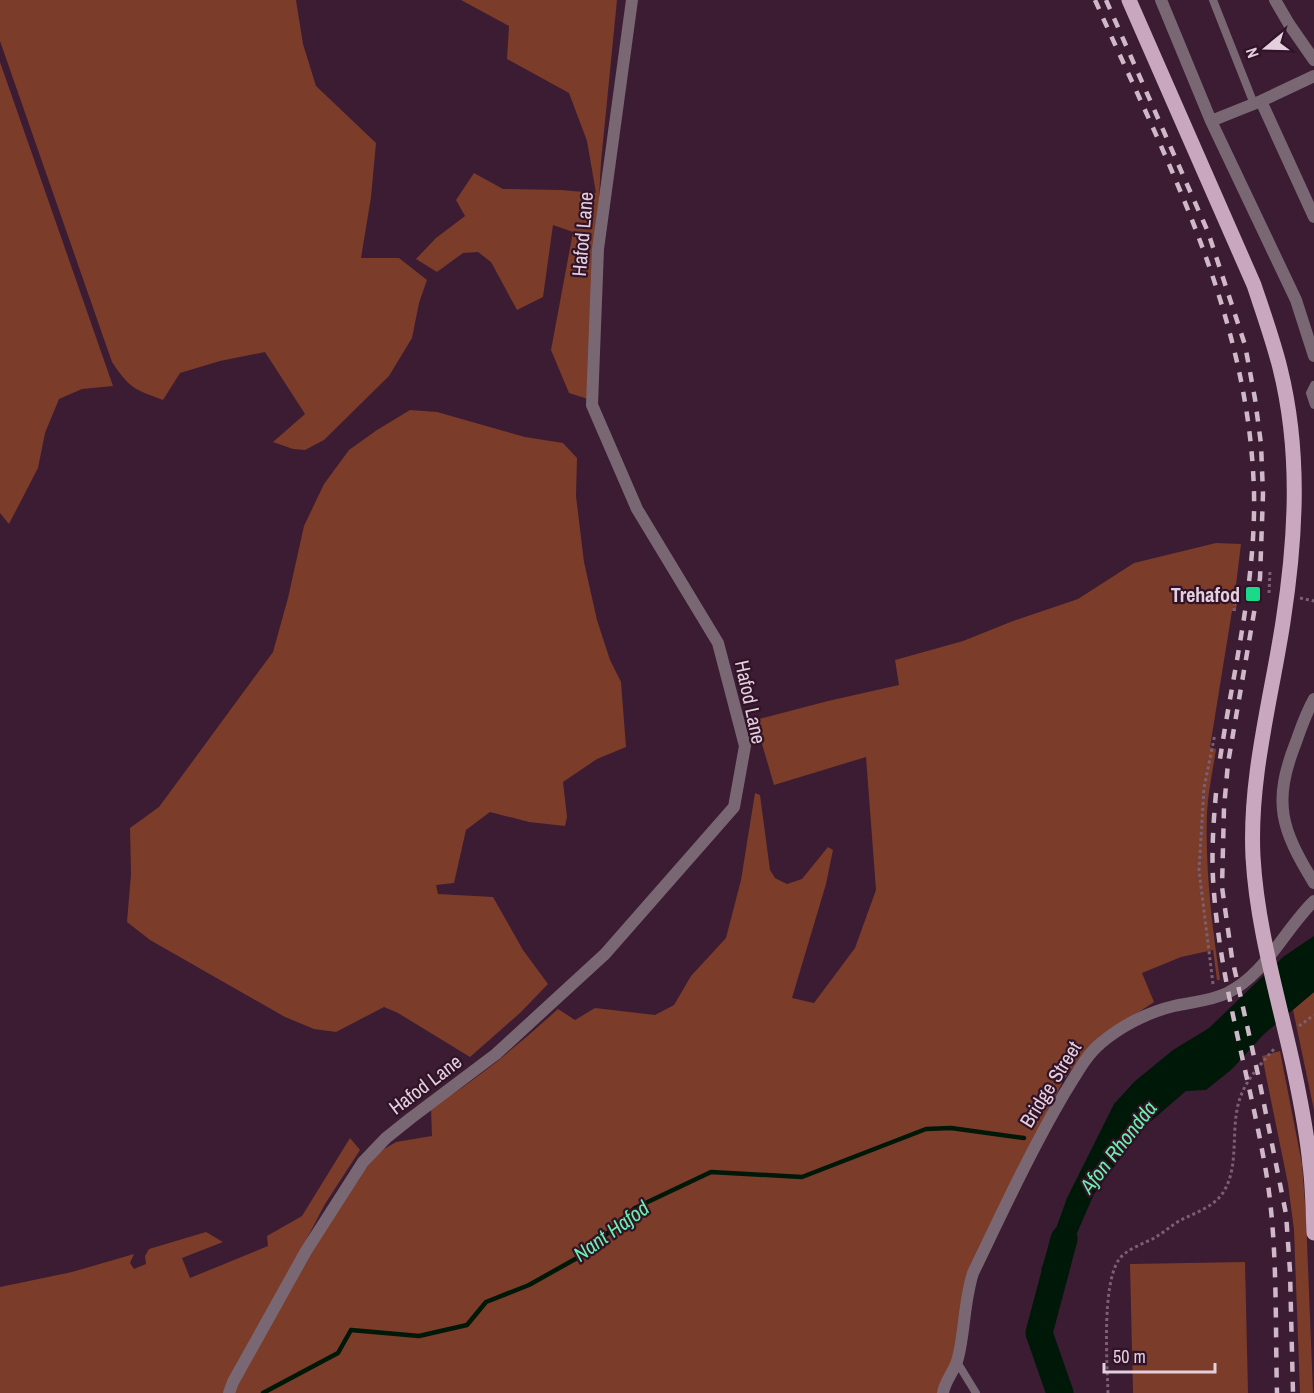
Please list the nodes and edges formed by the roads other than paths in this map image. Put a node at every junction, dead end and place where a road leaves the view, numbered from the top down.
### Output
1 (632, 0) edge
2 (1129, 0) edge
3 (1161, 0) edge
4 (1213, 0) edge
5 (1275, 0) edge
6 (1314, 60) edge
7 (1314, 76) edge
8 (1257, 102) junction
9 (1211, 121) junction
10 (1314, 218) edge
11 (1314, 356) edge
12 (1314, 385) edge
13 (1314, 405) edge
14 (1314, 699) edge
15 (1314, 883) edge
16 (1314, 901) edge
17 (1314, 1233) edge
18 (957, 1362) junction
19 (229, 1393) edge
20 (943, 1393) edge
21 (976, 1393) edge

1 - 19 street, Hafod Lane
2 - 17 main road
3 - 9 street
4 - 8 lane
5 - 6 street
7 - 8 street
8 - 9 street
8 - 10 street
9 - 11 street
12 - 13 lane
14 - 15 street
16 - 18 street, Bridge Street
18 - 20 street, Bridge Street
18 - 21 lane

